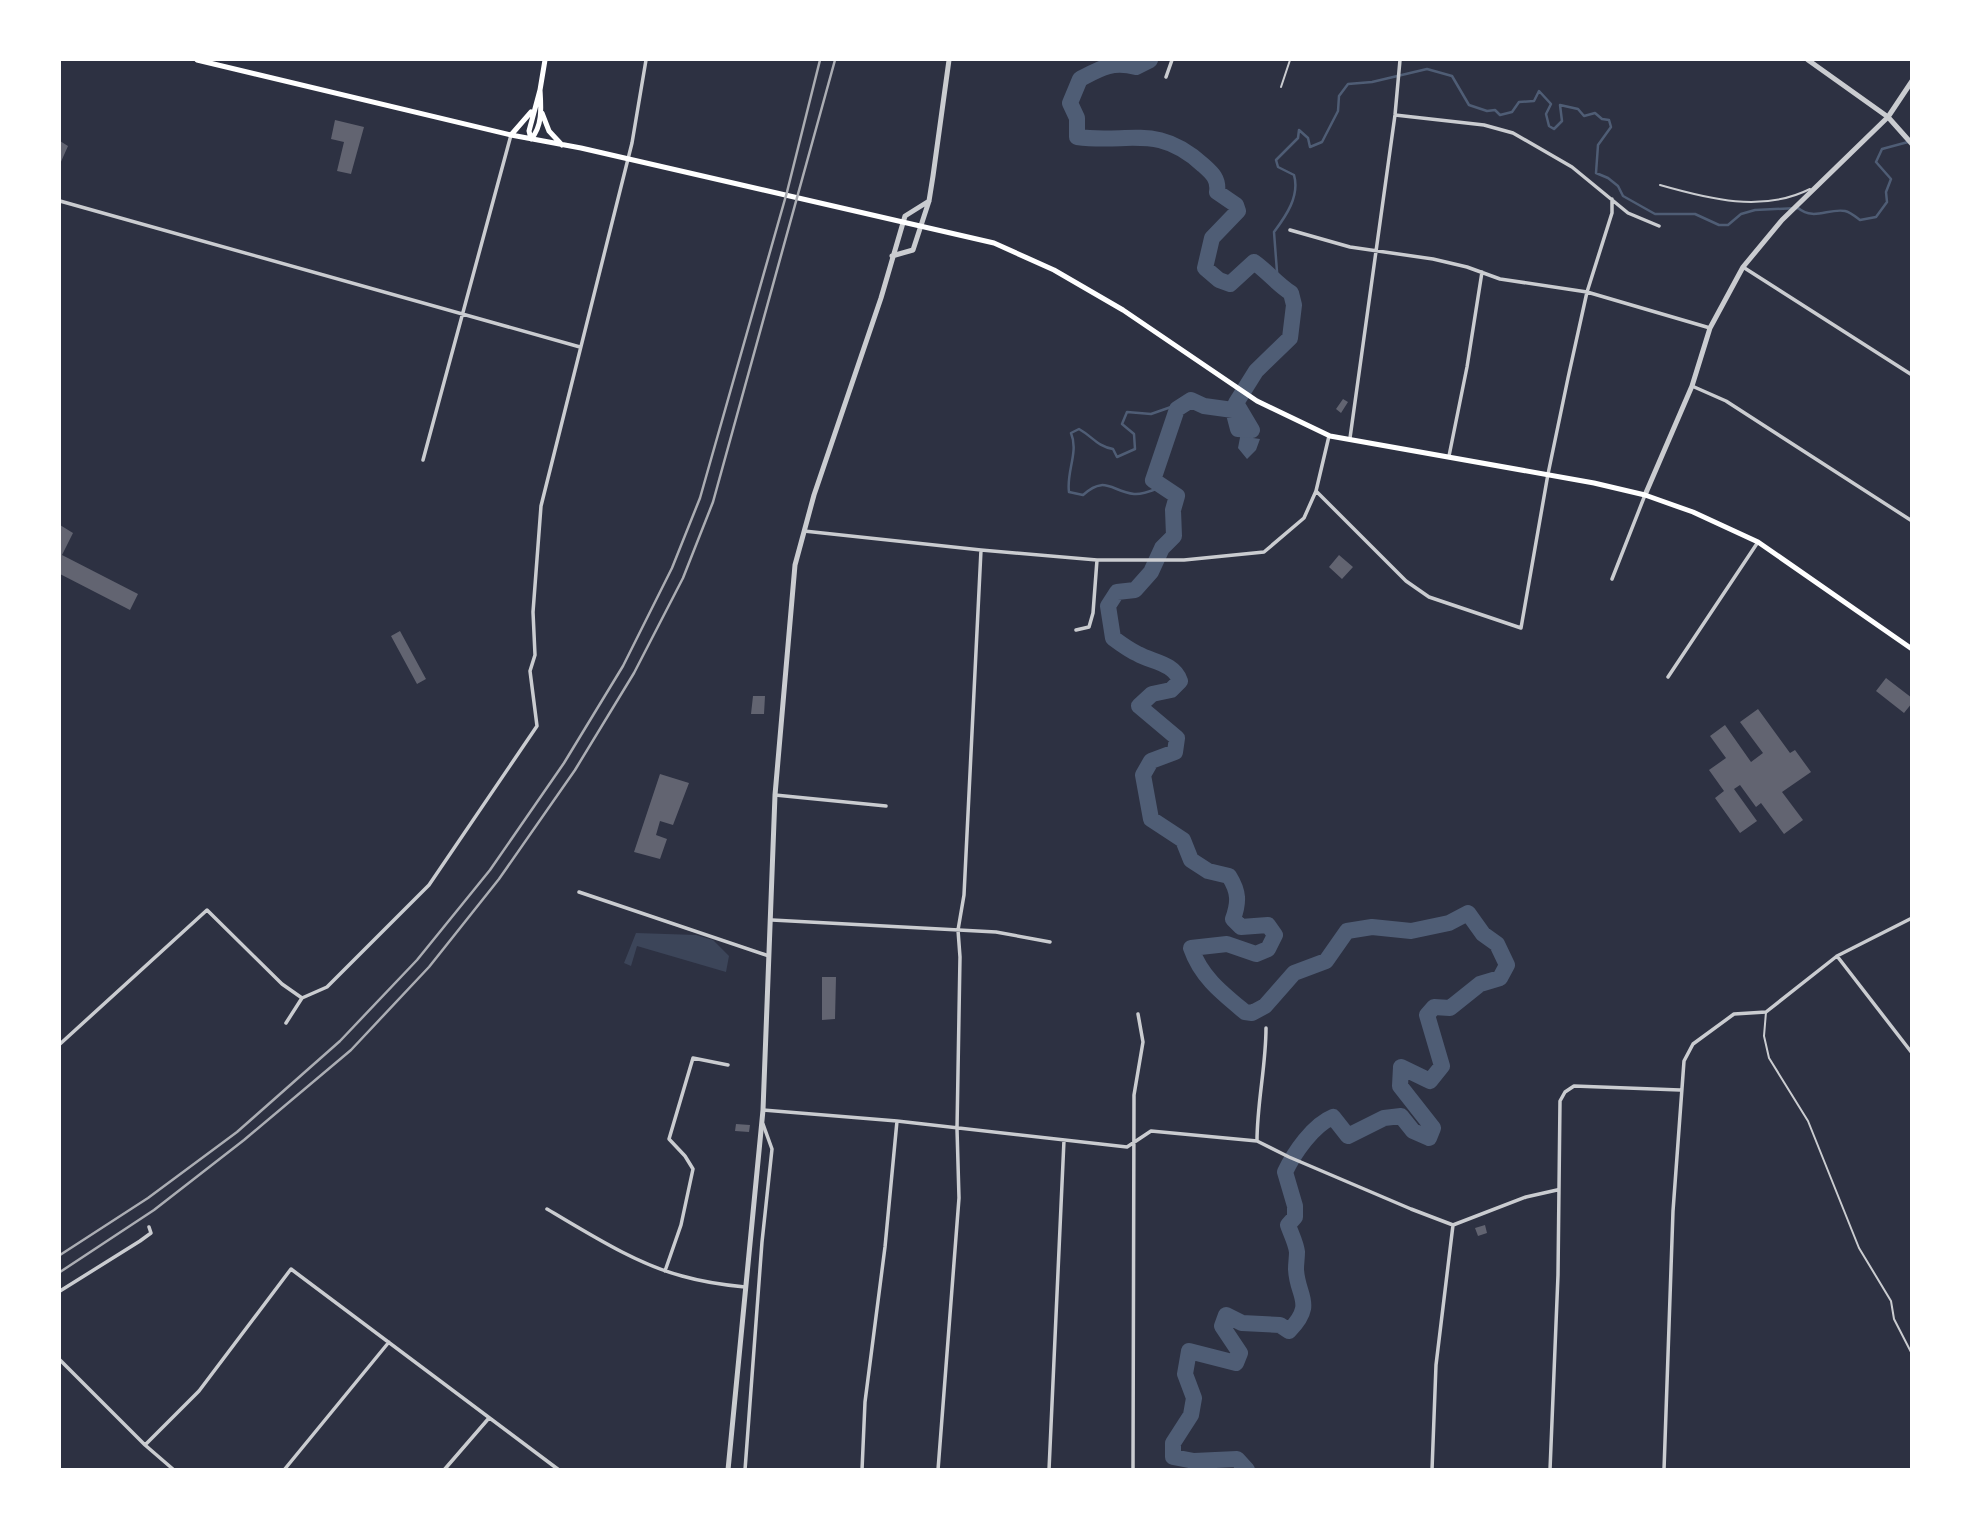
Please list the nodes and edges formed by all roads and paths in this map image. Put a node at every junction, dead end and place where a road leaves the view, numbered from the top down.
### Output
1 (197, 60) edge
2 (545, 60) edge
3 (646, 60) edge
4 (949, 60) edge
5 (1172, 60) edge
6 (1290, 60) edge
7 (1399, 60) edge
8 (1808, 60) edge
9 (1166, 77) dead end
10 (1912, 81) edge
11 (1281, 87) dead end
12 (540, 90) junction
13 (533, 109) junction
14 (541, 111) junction
15 (1395, 115) junction
16 (1888, 117) junction
17 (511, 135) junction
18 (531, 139) junction
19 (1912, 144) edge
20 (562, 145) junction
21 (1660, 184) dead end
22 (1817, 185) junction
23 (1612, 199) junction
24 (60, 201) edge
25 (929, 201) junction
26 (1659, 226) dead end
27 (1290, 230) dead end
28 (1377, 250) junction
29 (892, 256) junction
30 (1743, 267) junction
31 (1482, 272) junction
32 (1587, 292) junction
33 (464, 314) junction
34 (1710, 328) junction
35 (580, 347) junction
36 (1912, 375) edge
37 (1692, 386) junction
38 (1330, 436) junction
39 (1350, 438) junction
40 (1449, 456) junction
41 (423, 460) dead end
42 (1548, 474) junction
43 (1316, 491) junction
44 (1645, 495) junction
45 (1912, 521) edge
46 (804, 531) junction
47 (1758, 542) junction
48 (981, 550) junction
49 (1097, 560) junction
50 (1612, 579) dead end
51 (1076, 630) dead end
52 (1912, 649) edge
53 (1668, 677) dead end
54 (775, 795) junction
55 (886, 806) dead end
56 (579, 892) dead end
57 (1912, 918) edge
58 (772, 920) junction
59 (958, 930) junction
60 (1050, 942) dead end
61 (771, 956) junction
62 (1837, 956) junction
63 (302, 998) junction
64 (1766, 1012) junction
65 (1138, 1014) dead end
66 (286, 1023) dead end
67 (1266, 1028) dead end
68 (60, 1044) edge
69 (1912, 1053) edge
70 (728, 1065) dead end
71 (1681, 1090) junction
72 (763, 1110) junction
73 (762, 1121) junction
74 (897, 1121) junction
75 (957, 1129) junction
76 (1135, 1139) junction
77 (1065, 1140) junction
78 (1257, 1141) junction
79 (1558, 1190) junction
80 (547, 1209) dead end
81 (1453, 1225) junction
82 (149, 1227) dead end
83 (665, 1271) junction
84 (746, 1287) junction
85 (60, 1292) edge
86 (389, 1342) junction
87 (1912, 1354) edge
88 (60, 1360) edge
89 (489, 1418) junction
90 (145, 1445) junction
91 (174, 1469) edge
92 (284, 1469) edge
93 (444, 1469) edge
94 (559, 1469) edge
95 (728, 1469) edge
96 (745, 1469) edge
97 (862, 1469) edge
98 (938, 1469) edge
99 (1049, 1469) edge
100 (1133, 1469) edge
101 (1432, 1469) edge
102 (1550, 1469) edge
103 (1664, 1469) edge

1 - 17 main road
2 - 12 main road
3 - 35 street
4 - 25 street
5 - 9 street
6 - 11 lane
7 - 15 street
8 - 16 street
10 - 16 street
12 - 13 main road
12 - 14 main road
13 - 17 main road
13 - 18 main road
14 - 18 main road
14 - 20 main road
15 - 23 street
15 - 28 street
16 - 19 street
16 - 22 street
17 - 18 main road
17 - 33 street
18 - 20 main road
20 - 38 main road
21 - 22 lane
22 - 30 street
23 - 26 street
23 - 32 street
24 - 33 street
25 - 29 street
25 - 29 street
27 - 28 street
28 - 31 street
28 - 39 street
29 - 46 street
30 - 34 street
30 - 36 street
31 - 32 street
31 - 40 street
32 - 34 street
32 - 42 street
33 - 35 street
33 - 41 street
34 - 37 street
35 - 63 street
37 - 44 street
37 - 45 street
38 - 39 main road
38 - 43 street
39 - 40 main road
40 - 42 main road
42 - 43 street
42 - 44 main road
43 - 49 street
44 - 47 main road
44 - 50 street
46 - 48 street
46 - 54 street
47 - 52 main road
47 - 53 street
48 - 49 street
48 - 59 street
49 - 51 street
54 - 55 street
54 - 58 street
56 - 61 street
57 - 62 street
58 - 59 street
58 - 61 street
59 - 60 street
59 - 75 street
61 - 72 street
62 - 64 street
62 - 69 street
63 - 66 street
63 - 68 street
64 - 71 street
64 - 87 lane
65 - 76 street
67 - 78 street
70 - 83 street
71 - 79 street
71 - 103 street
72 - 73 street
72 - 74 street
73 - 84 street
73 - 96 street
74 - 75 street
74 - 97 street
75 - 77 street
75 - 98 street
76 - 77 street
76 - 78 street
76 - 100 street
77 - 99 street
78 - 81 street
79 - 81 street
79 - 102 street
80 - 83 street
81 - 101 street
82 - 85 street
83 - 84 street
84 - 95 street
86 - 89 street
86 - 90 street
86 - 92 street
88 - 90 street
89 - 93 street
89 - 94 street
90 - 91 street

